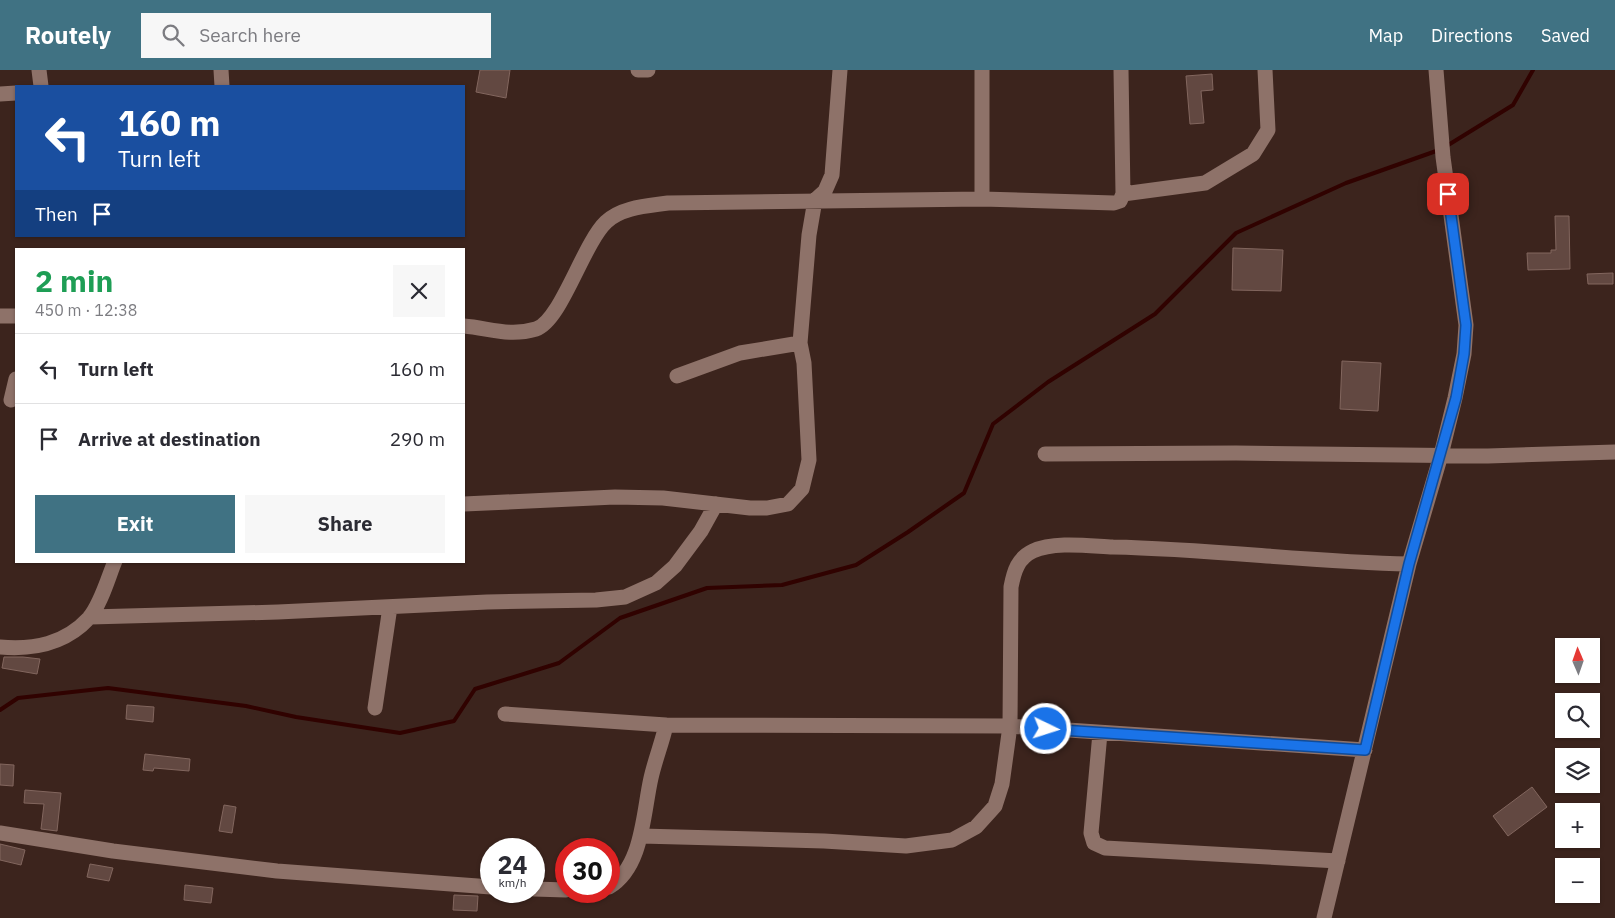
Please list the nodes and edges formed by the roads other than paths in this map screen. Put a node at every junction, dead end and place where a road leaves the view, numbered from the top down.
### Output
1 (39, 70) edge
2 (221, 70) edge
3 (638, 70) edge
4 (648, 70) edge
5 (840, 70) edge
6 (982, 70) edge
7 (1121, 70) edge
8 (1266, 70) edge
9 (1436, 70) edge
10 (41, 85) edge
11 (222, 85) edge
12 (0, 94) edge
13 (15, 94) edge
14 (1123, 194) junction
15 (982, 199) junction
16 (815, 200) junction
17 (0, 316) edge
18 (15, 316) edge
19 (465, 326) edge
20 (800, 343) junction
21 (677, 376) dead end
22 (15, 383) edge
23 (11, 400) dead end
24 (1615, 452) edge
25 (1045, 454) dead end
26 (1441, 455) junction
27 (465, 504) edge
28 (716, 504) junction
29 (115, 563) edge
30 (1409, 564) junction
31 (390, 607) junction
32 (90, 617) junction
33 (0, 647) edge
34 (375, 708) dead end
35 (505, 714) dead end
36 (666, 725) junction
37 (1010, 726) junction
38 (1100, 733) junction
39 (1365, 750) junction
40 (0, 833) edge
41 (641, 836) junction
42 (1338, 861) junction
43 (620, 879) edge
44 (480, 887) edge
45 (1324, 918) edge

1 - 10 street
2 - 11 street
3 - 4 street
5 - 16 street
6 - 15 street
7 - 14 street
8 - 14 street
9 - 26 street
12 - 13 street
14 - 15 street
15 - 16 street
16 - 19 street
16 - 20 street
17 - 18 street
20 - 21 street
20 - 28 street
22 - 23 street
24 - 26 street
25 - 26 street
26 - 30 street
27 - 28 street
28 - 31 street
29 - 32 street
30 - 37 street
30 - 39 street
31 - 32 street
31 - 34 street
32 - 33 street
35 - 36 street
36 - 37 street
36 - 41 street
37 - 38 street
37 - 41 street
38 - 39 street
38 - 42 street
39 - 42 street
40 - 44 street
41 - 43 street
42 - 45 street

